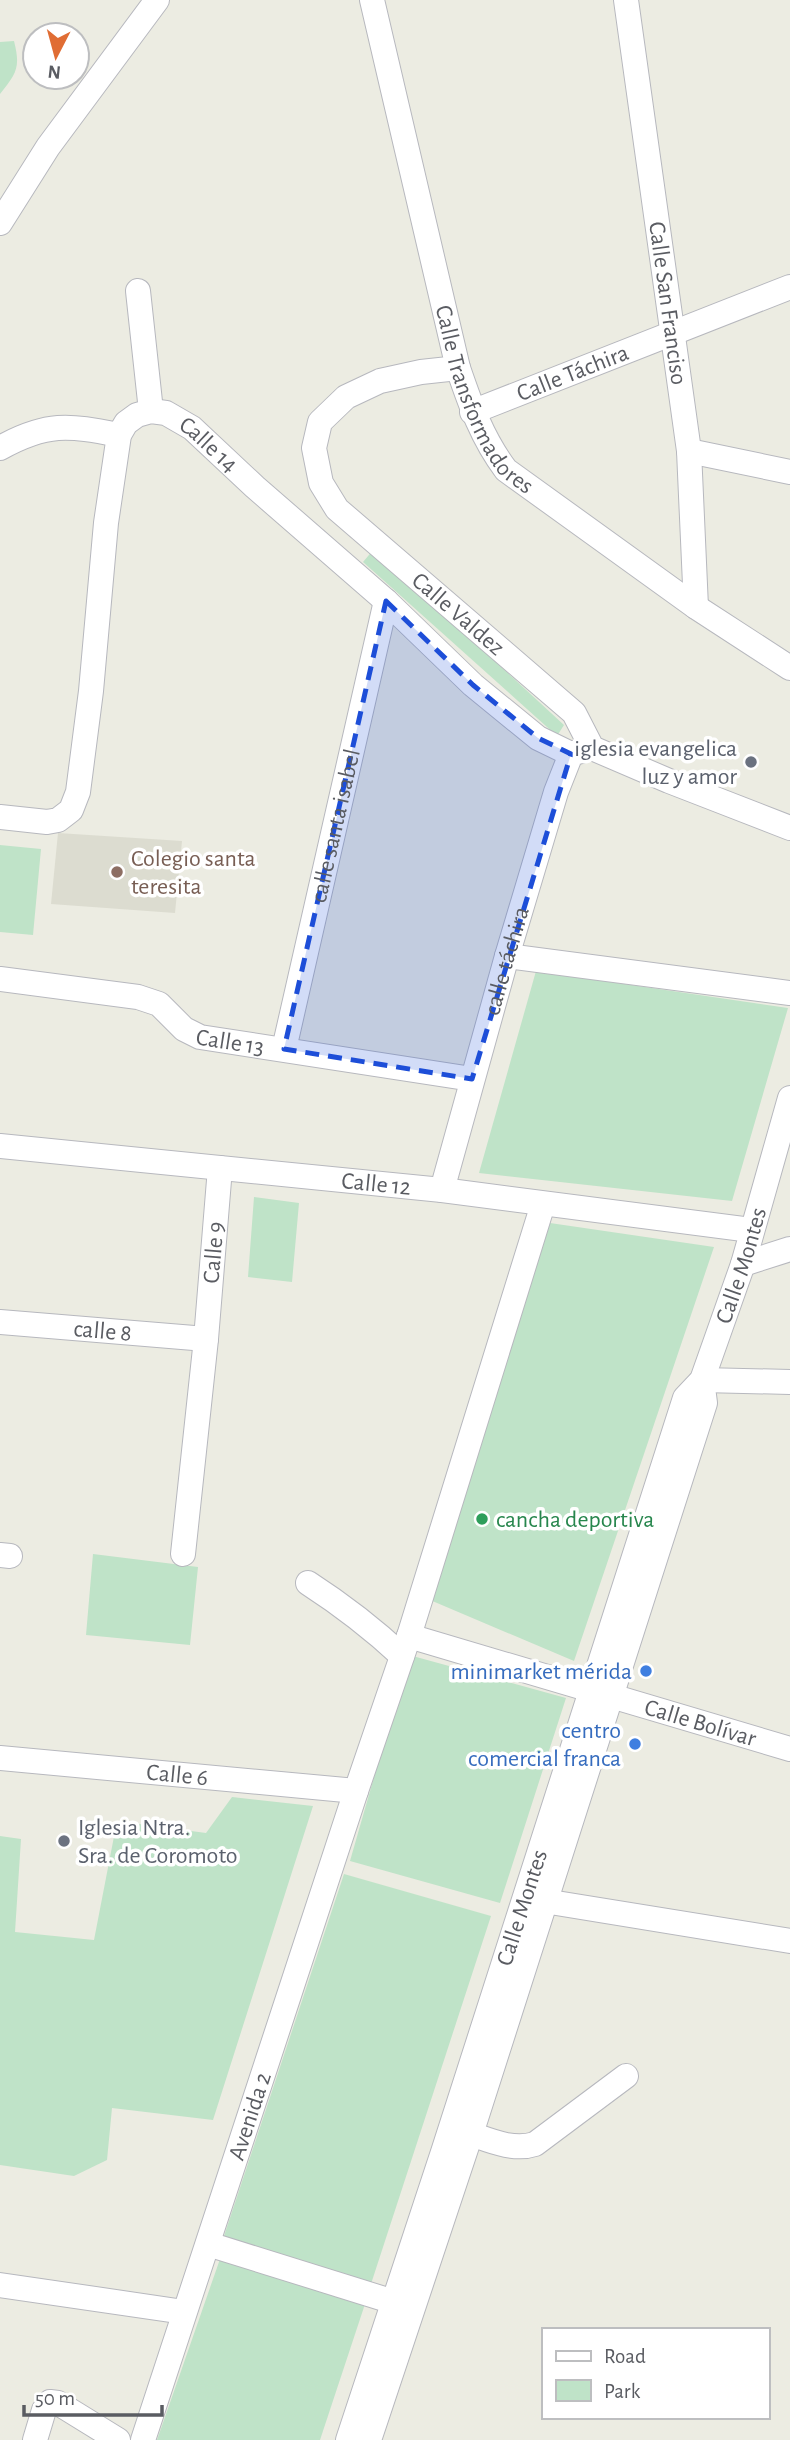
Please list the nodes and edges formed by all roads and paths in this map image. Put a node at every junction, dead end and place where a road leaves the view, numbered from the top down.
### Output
1 (157, 0) edge
2 (372, 0) edge
3 (626, 0) edge
4 (0, 223) edge
5 (790, 287) edge
6 (138, 291) dead end
7 (673, 333) junction
8 (458, 368) junction
9 (151, 411) junction
10 (472, 412) junction
11 (119, 435) junction
12 (0, 448) edge
13 (689, 452) junction
14 (790, 472) edge
15 (386, 601) junction
16 (696, 607) junction
17 (790, 668) edge
18 (581, 751) junction
19 (0, 817) edge
20 (790, 828) edge
21 (507, 956) junction
22 (0, 979) edge
23 (790, 993) edge
24 (284, 1049) junction
25 (472, 1079) junction
26 (790, 1098) edge
27 (0, 1146) edge
28 (790, 1158) edge
29 (220, 1168) junction
30 (768, 1180) junction
31 (442, 1191) junction
32 (543, 1204) junction
33 (751, 1230) junction
34 (790, 1250) edge
35 (743, 1264) junction
36 (0, 1322) edge
37 (206, 1339) junction
38 (702, 1380) junction
39 (790, 1382) edge
40 (183, 1554) dead end
41 (308, 1583) dead end
42 (405, 1646) junction
43 (600, 1693) junction
44 (790, 1748) edge
45 (0, 1758) edge
46 (356, 1791) junction
47 (544, 1901) junction
48 (790, 1941) edge
49 (626, 2076) dead end
50 (471, 2134) junction
51 (208, 2244) junction
52 (0, 2285) edge
53 (394, 2302) junction
54 (184, 2312) junction
55 (35, 2440) edge
56 (118, 2440) edge
57 (143, 2440) edge
58 (348, 2440) edge
59 (369, 2440) edge

1 - 4 street
2 - 8 street, Calle Transformadores
3 - 7 street, Calle San Franciso
5 - 7 street, Calle Táchira
6 - 9 street
7 - 10 street, Calle Táchira
7 - 13 street, Calle San Franciso
8 - 10 street, Calle Transformadores
8 - 18 street, Calle Valdez
9 - 11 street, Calle 14
9 - 15 street, Calle 14
10 - 16 street, Calle Transformadores
11 - 12 street
11 - 19 street
13 - 14 street
13 - 16 street, Calle San Franciso
15 - 18 street, Calle 14
15 - 24 street, calle santa isabel
16 - 17 street, Calle Transformadores
18 - 20 street
18 - 21 street, calle táchira
21 - 23 street
21 - 25 street, calle táchira
22 - 24 street, Calle 13
24 - 25 street, Calle 13
25 - 31 street, calle táchira
26 - 30 street
27 - 29 street, Calle 12
28 - 30 street, Calle Montes
29 - 31 street, Calle 12
29 - 37 street, Calle 9
30 - 33 street, Calle Montes
31 - 32 street, Calle 12
32 - 33 street, Calle 12
32 - 42 street, Avenida 2
33 - 35 street, Calle Montes
34 - 35 street
35 - 38 street, Calle Montes
36 - 37 street, calle 8
37 - 40 street, Calle 9
38 - 39 street
38 - 43 street, Calle Montes
41 - 42 street
42 - 43 street, Calle Bolívar
42 - 46 street, Avenida 2
43 - 44 street, Calle Bolívar
43 - 47 street, Calle Montes
43 - 53 street, Calle Montes
45 - 46 street, Calle 6
46 - 51 street, Avenida 2
47 - 48 street
47 - 50 street, Calle Montes
49 - 50 street
50 - 59 street, Calle Montes
51 - 53 street
51 - 54 street, Avenida 2
52 - 54 street
53 - 58 street, Calle Montes
54 - 57 street, Avenida 2
55 - 56 street

